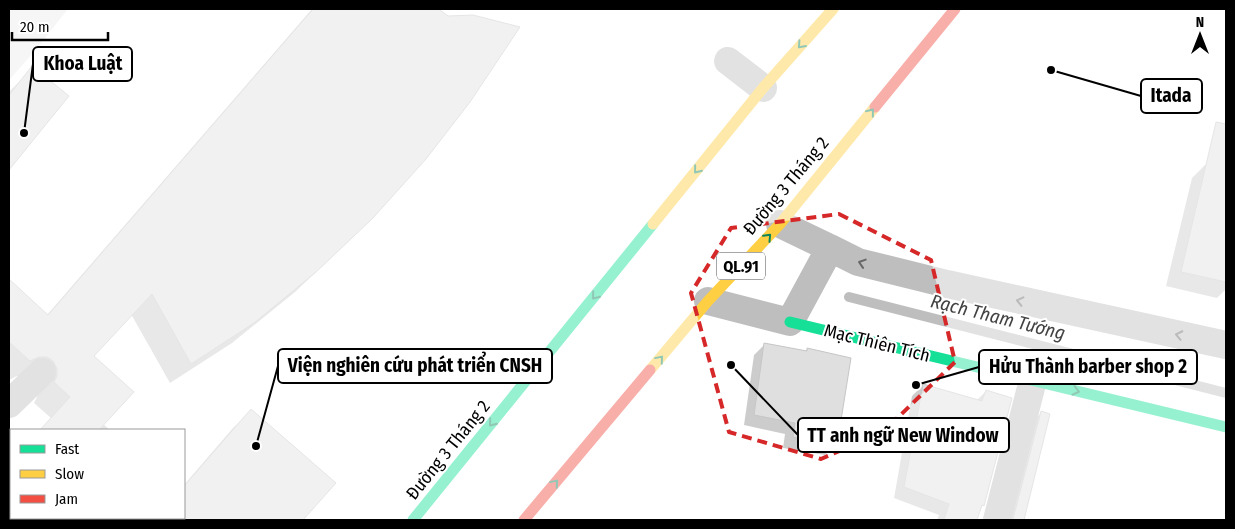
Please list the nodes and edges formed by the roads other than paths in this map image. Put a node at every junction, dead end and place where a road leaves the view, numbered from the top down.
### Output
1 (833, 9) edge
2 (956, 9) edge
3 (728, 61) dead end
4 (763, 88) junction
5 (780, 224) junction
6 (830, 248) junction
7 (708, 301) junction
8 (790, 322) junction
9 (1226, 345) edge
10 (42, 372) dead end
11 (1032, 380) junction
12 (9, 404) edge
13 (1226, 427) edge
14 (414, 520) edge
15 (524, 520) edge
16 (997, 520) edge

1 -> 4 main road, Đường 3 Tháng 2
5 -> 2 main road, Đường 3 Tháng 2 / QL.91
3 - 4 street
4 -> 14 main road, Đường 3 Tháng 2
5 - 6 street
7 -> 5 main road, Đường 3 Tháng 2 / QL.91
6 - 8 street
9 -> 6 street
7 - 8 street, Mạc Thiên Tích
15 -> 7 main road, Đường 3 Tháng 2 / QL.91
8 - 11 main road, Mạc Thiên Tích
10 - 12 street
11 -> 13 main road, Mạc Thiên Tích
11 - 16 street

